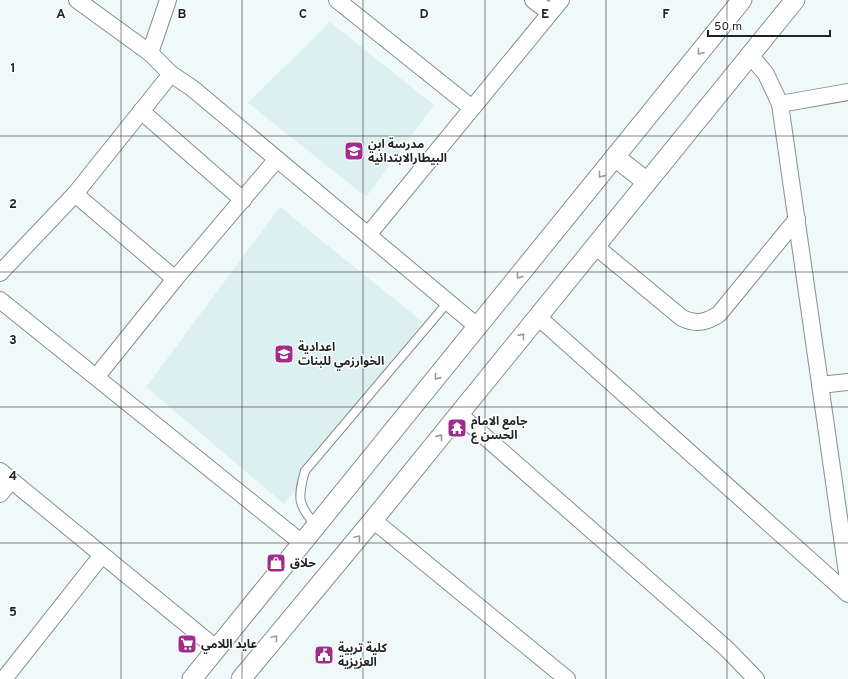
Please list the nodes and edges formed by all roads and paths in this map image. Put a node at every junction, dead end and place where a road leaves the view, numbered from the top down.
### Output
1 (77, 0) edge
2 (168, 0) edge
3 (337, 0) edge
4 (534, 0) edge
5 (561, 0) edge
6 (742, 0) edge
7 (795, 0) edge
8 (550, 13) junction
9 (150, 53) junction
10 (750, 55) junction
11 (171, 74) junction
12 (848, 92) edge
13 (780, 104) junction
14 (472, 108) junction
15 (140, 111) junction
16 (615, 157) junction
17 (277, 159) junction
18 (647, 182) junction
19 (75, 194) junction
20 (243, 200) junction
21 (797, 219) junction
22 (368, 235) junction
23 (595, 246) junction
24 (0, 273) edge
25 (175, 279) junction
26 (0, 300) edge
27 (448, 302) junction
28 (538, 317) junction
29 (478, 327) junction
30 (97, 376) junction
31 (848, 382) edge
32 (820, 385) junction
33 (459, 414) junction
34 (6, 476) edge
35 (0, 494) edge
36 (373, 520) junction
37 (316, 526) junction
38 (302, 543) junction
39 (102, 555) junction
40 (848, 580) edge
41 (848, 594) edge
42 (217, 649) junction
43 (4, 679) edge
44 (192, 679) edge
45 (241, 679) edge
46 (567, 679) edge
47 (756, 679) edge

1 - 9 street
2 - 9 street
3 - 14 street
4 - 8 street
5 - 8 street
6 -> 16 street
7 - 10 street
8 - 14 street
9 - 11 street
10 - 13 street
10 - 18 street
11 - 15 street
11 - 17 street
12 - 13 street
13 - 21 street
14 - 22 street
15 - 19 street
15 - 20 street
16 - 18 street
16 -> 29 street
17 - 20 street
17 - 22 street
18 - 23 street
19 - 24 street
19 - 25 street
20 - 25 street
21 - 23 street
21 - 32 street
22 - 27 street
23 - 28 street
25 - 30 street
26 - 30 street
27 - 29 street
27 - 37 lane
33 -> 28 street
28 - 41 street
29 -> 37 street
30 - 38 street
31 - 32 street
32 - 40 street
36 -> 33 street
33 - 47 street
34 - 35 street
34 - 39 street
45 -> 36 street
36 - 46 street
37 - 38 street
38 - 42 street
39 - 42 street
39 - 43 street
42 - 44 street

